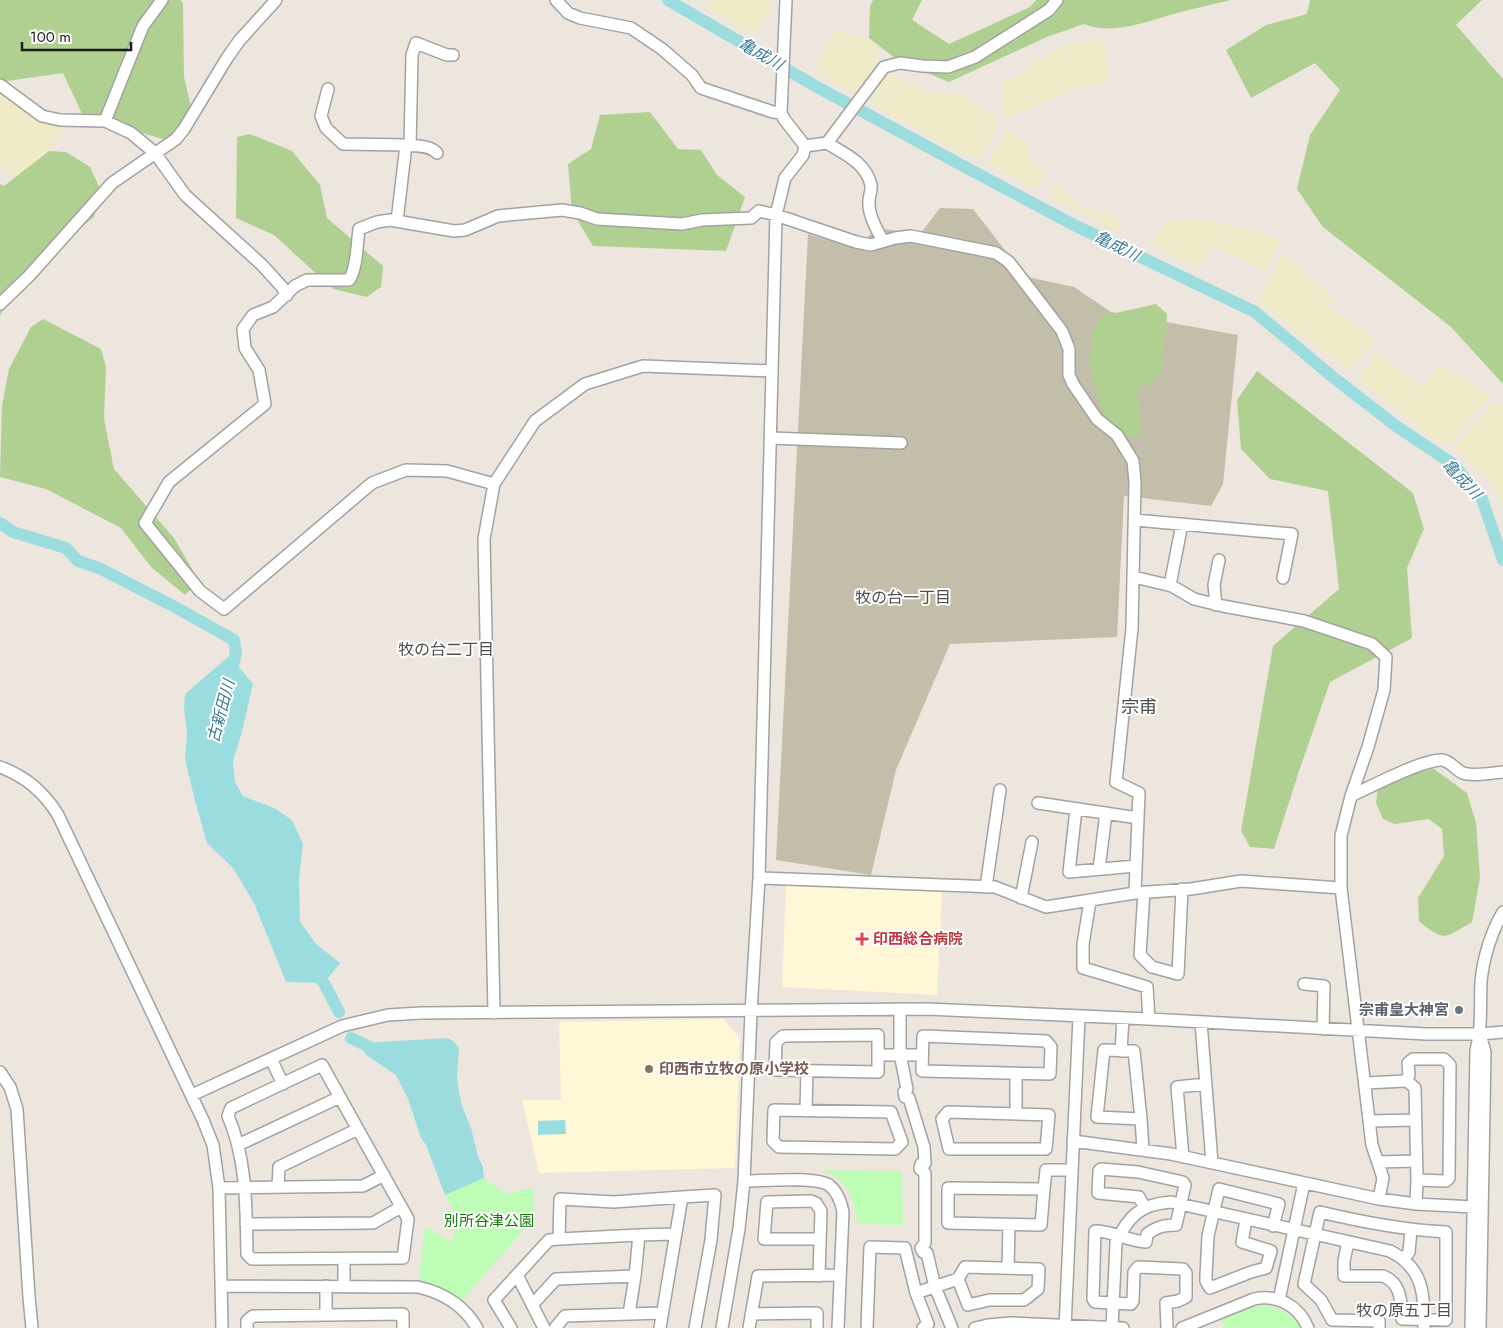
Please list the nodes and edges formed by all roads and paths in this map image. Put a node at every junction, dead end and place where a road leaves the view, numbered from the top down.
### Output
1 (162, 0) edge
2 (276, 0) edge
3 (556, 0) edge
4 (786, 0) edge
5 (1057, 0) edge
6 (453, 55) dead end
7 (0, 85) edge
8 (328, 89) dead end
9 (781, 113) junction
10 (105, 120) junction
11 (827, 143) junction
12 (408, 146) junction
13 (805, 146) junction
14 (154, 153) junction
15 (437, 153) dead end
16 (776, 215) junction
17 (397, 221) junction
18 (883, 241) junction
19 (287, 295) junction
20 (0, 304) edge
21 (772, 371) junction
22 (771, 438) junction
23 (901, 443) dead end
24 (494, 484) junction
25 (1135, 520) junction
26 (1182, 524) junction
27 (1219, 560) dead end
28 (1134, 577) junction
29 (1283, 578) dead end
30 (1170, 585) junction
31 (1216, 605) junction
32 (0, 767) edge
33 (1501, 772) edge
34 (1000, 790) dead end
35 (1352, 796) junction
36 (1038, 803) dead end
37 (1076, 808) junction
38 (1106, 813) junction
39 (1138, 818) junction
40 (1032, 842) dead end
41 (1136, 866) junction
42 (1099, 869) junction
43 (759, 878) junction
44 (986, 887) junction
45 (1341, 888) junction
46 (1182, 889) junction
47 (1140, 893) junction
48 (1021, 898) junction
49 (1090, 901) junction
50 (1503, 912) edge
51 (1304, 984) dead end
52 (900, 1009) junction
53 (750, 1012) junction
54 (494, 1013) junction
55 (1079, 1017) junction
56 (1123, 1018) junction
57 (1149, 1019) junction
58 (1201, 1022) junction
59 (1323, 1029) junction
60 (1358, 1031) junction
61 (1503, 1032) edge
62 (1480, 1034) junction
63 (1121, 1051) junction
64 (878, 1054) junction
65 (900, 1054) junction
66 (922, 1055) junction
67 (271, 1059) junction
68 (807, 1070) junction
69 (0, 1072) edge
70 (1016, 1073) junction
71 (1406, 1080) junction
72 (1366, 1083) junction
73 (282, 1084) junction
74 (1206, 1084) junction
75 (192, 1095) junction
76 (340, 1097) junction
77 (806, 1111) junction
78 (1016, 1114) junction
79 (1141, 1119) junction
80 (1415, 1120) junction
81 (1370, 1121) junction
82 (358, 1129) junction
83 (1074, 1140) junction
84 (238, 1145) junction
85 (1144, 1149) junction
86 (1183, 1157) junction
87 (1416, 1161) junction
88 (1378, 1162) junction
89 (1212, 1163) junction
90 (1072, 1170) junction
91 (384, 1175) junction
92 (1417, 1180) junction
93 (744, 1181) junction
94 (1304, 1184) junction
95 (278, 1187) junction
96 (219, 1188) junction
97 (245, 1188) junction
98 (1044, 1190) junction
99 (682, 1197) junction
100 (1379, 1199) junction
101 (1181, 1203) junction
102 (1416, 1204) junction
103 (401, 1207) junction
104 (1474, 1207) junction
105 (1145, 1208) junction
106 (1213, 1211) junction
107 (1246, 1220) junction
108 (246, 1224) junction
109 (1009, 1224) junction
110 (1274, 1226) junction
111 (1411, 1230) junction
112 (1295, 1231) junction
113 (675, 1234) junction
114 (640, 1235) junction
115 (1119, 1235) junction
116 (1315, 1235) junction
117 (559, 1239) junction
118 (820, 1239) junction
119 (1348, 1242) junction
120 (344, 1259) junction
121 (1404, 1259) junction
122 (1008, 1268) junction
123 (517, 1275) junction
124 (635, 1276) junction
125 (819, 1276) junction
126 (839, 1276) junction
127 (958, 1279) junction
128 (221, 1286) junction
129 (326, 1286) junction
130 (344, 1286) junction
131 (935, 1288) junction
132 (916, 1293) junction
133 (1280, 1300) junction
134 (1113, 1303) junction
135 (532, 1305) junction
136 (662, 1313) junction
137 (629, 1314) junction
138 (751, 1314) junction
139 (326, 1315) junction
140 (1206, 1324) edge
141 (1424, 1324) edge
142 (1065, 1326) edge
143 (32, 1328) edge
144 (222, 1328) edge
145 (247, 1328) edge
146 (403, 1328) edge
147 (477, 1328) edge
148 (511, 1328) edge
149 (544, 1328) edge
150 (554, 1328) edge
151 (660, 1328) edge
152 (695, 1328) edge
153 (722, 1328) edge
154 (749, 1328) edge
155 (817, 1328) edge
156 (838, 1328) edge
157 (867, 1328) edge
158 (923, 1328) edge
159 (952, 1328) edge
160 (975, 1328) edge
161 (1112, 1328) edge
162 (1123, 1328) edge
163 (1167, 1328) edge
164 (1182, 1328) edge
165 (1308, 1328) edge
166 (1379, 1328) edge
167 (1471, 1328) edge
168 (1480, 1328) edge

1 - 10 street
2 - 14 street
3 - 9 street
4 - 9 street
5 - 11 street
6 - 12 street
7 - 10 street
8 - 12 street
9 - 13 street
10 - 14 street
11 - 13 street
11 - 18 street
12 - 15 street
12 - 17 street
13 - 16 street
14 - 19 street
14 - 20 street
16 - 17 street
16 - 18 street
16 - 21 street
17 - 19 street
18 - 25 street
19 - 24 street
21 - 22 street
21 - 24 street
22 - 23 street
22 - 43 street
24 - 54 street
25 - 26 street
25 - 28 street
26 - 29 street
26 - 30 street
27 - 31 street
28 - 30 street
28 - 39 street
30 - 31 street
31 - 35 street
32 - 75 street
33 - 35 street
34 - 44 street
35 - 45 street
36 - 37 street
37 - 38 street
37 - 42 street
38 - 39 street
38 - 42 street
39 - 41 street
40 - 48 street
41 - 42 street
41 - 47 street
43 - 44 street
43 - 53 street
44 - 48 street
45 - 46 street
45 - 60 street
46 - 47 street
46 - 47 street
47 - 49 street
48 - 49 street
49 - 57 street
50 - 62 street
51 - 59 street
52 - 53 street
52 - 55 street
52 - 65 street
53 - 54 street
53 - 93 street
54 - 67 street
55 - 56 street
55 - 83 street
56 - 57 street
56 - 63 street
57 - 58 street
58 - 59 street
58 - 74 street
59 - 60 street
60 - 62 street
60 - 72 street
61 - 62 street
62 - 104 street
62 - 168 street
63 - 79 street
63 - 79 street
64 - 65 street
64 - 68 street
64 - 68 street
65 - 66 street
65 - 131 street
66 - 70 street
66 - 70 street
67 - 73 street
67 - 75 street
68 - 77 street
69 - 143 street
70 - 78 street
71 - 72 street
71 - 80 street
71 - 92 street
72 - 81 street
73 - 76 street
73 - 84 street
74 - 86 street
74 - 89 street
75 - 96 street
76 - 82 street
76 - 84 street
77 - 77 street
78 - 78 street
79 - 85 street
80 - 81 street
80 - 87 street
81 - 88 street
82 - 91 street
82 - 95 street
83 - 85 street
83 - 90 street
84 - 97 street
85 - 86 street
86 - 89 street
87 - 88 street
87 - 92 street
88 - 100 street
89 - 94 street
90 - 98 street
90 - 142 street
91 - 95 street
91 - 103 street
92 - 102 street
93 - 126 street
93 - 153 street
94 - 100 street
94 - 112 street
95 - 97 street
96 - 97 street
96 - 128 street
97 - 108 street
98 - 109 street
98 - 109 street
99 - 113 street
99 - 117 street
99 - 152 street
100 - 102 street
101 - 105 street
101 - 105 street
101 - 106 street
101 - 115 street
102 - 104 street
103 - 108 street
103 - 120 street
104 - 167 street
105 - 115 street
106 - 107 street
106 - 107 street
106 - 110 street
107 - 110 street
108 - 120 street
109 - 122 street
110 - 112 street
111 - 116 street
111 - 121 street
111 - 141 street
112 - 116 street
112 - 133 street
113 - 114 street
113 - 136 street
114 - 117 street
114 - 124 street
115 - 134 street
115 - 134 street
116 - 119 street
116 - 166 street
117 - 123 street
118 - 118 street
118 - 125 street
119 - 121 street
119 - 141 street
120 - 130 street
121 - 141 street
122 - 127 street
122 - 127 street
123 - 135 street
123 - 148 street
124 - 135 street
124 - 137 street
125 - 126 street
125 - 138 street
126 - 156 street
127 - 131 street
128 - 129 street
128 - 144 street
129 - 130 street
129 - 139 street
130 - 147 street
131 - 132 street
131 - 159 street
132 - 157 street
132 - 158 street
133 - 140 street
133 - 165 street
134 - 161 street
134 - 163 street
135 - 149 street
136 - 137 street
136 - 151 street
137 - 150 street
138 - 154 street
138 - 155 street
139 - 145 street
139 - 146 street
140 - 164 street
142 - 160 street
142 - 161 street
161 - 162 street

